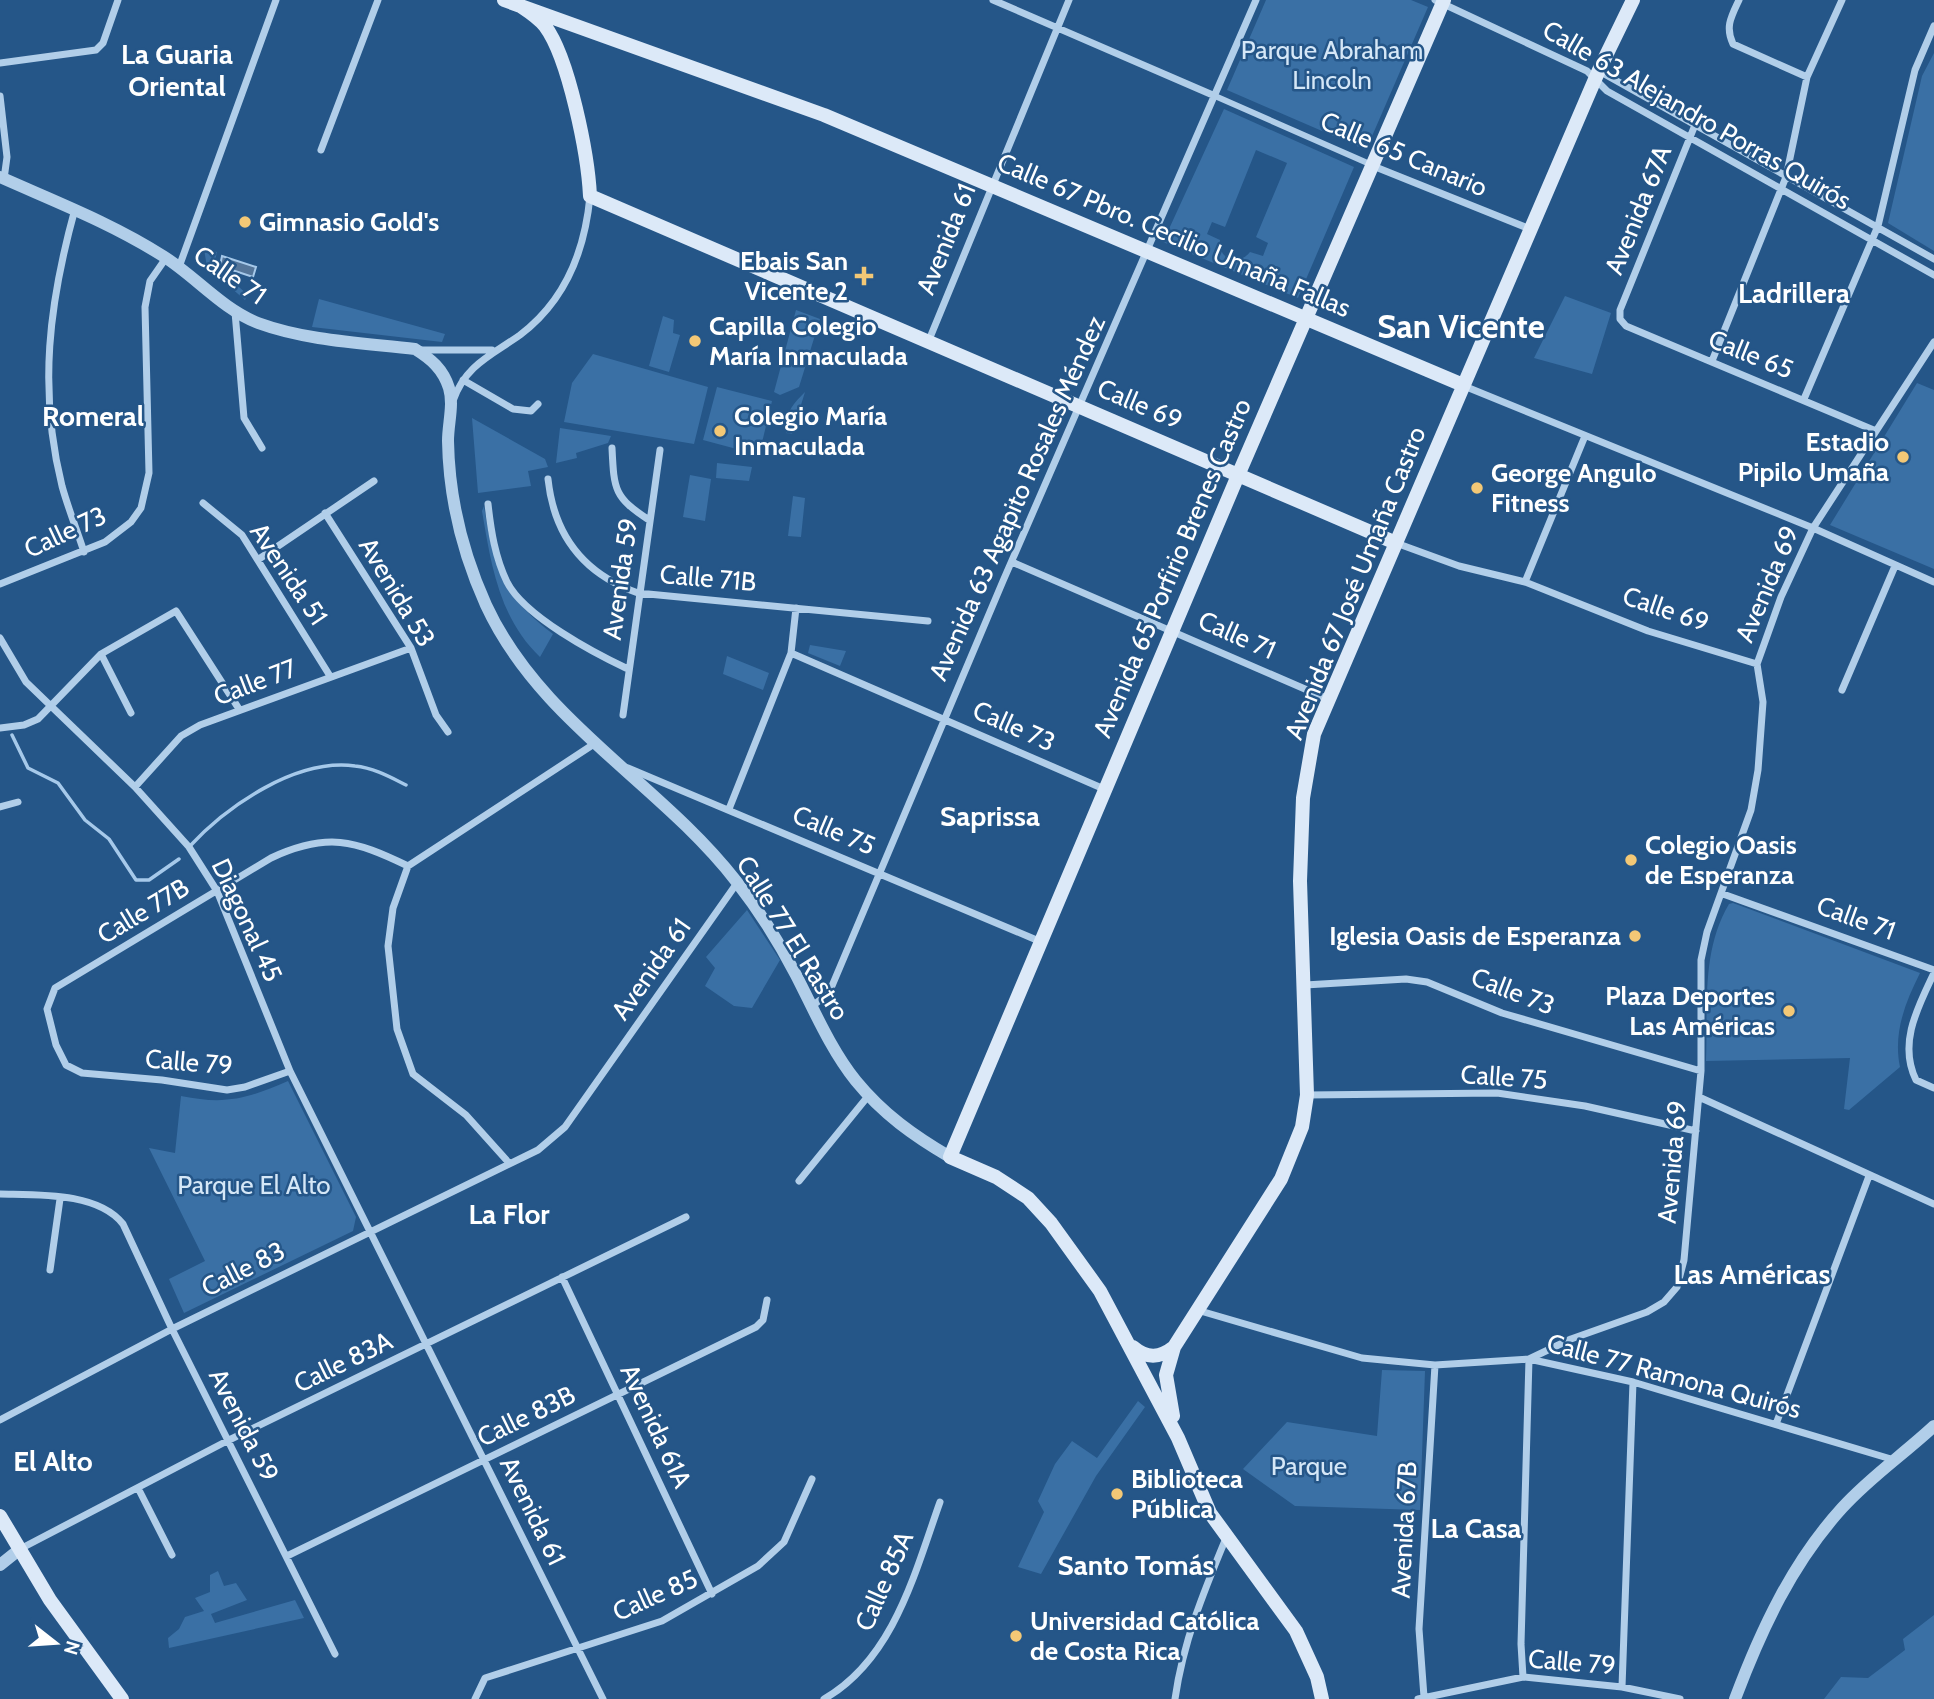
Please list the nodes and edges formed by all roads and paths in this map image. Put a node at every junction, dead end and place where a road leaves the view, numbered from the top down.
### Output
1 (118, 0) edge
2 (276, 0) edge
3 (378, 0) edge
4 (504, 0) edge
5 (993, 0) edge
6 (1069, 0) edge
7 (1256, 0) edge
8 (1633, 0) edge
9 (1739, 0) edge
10 (1842, 0) edge
11 (1441, 1) edge
12 (528, 6) edge
13 (1934, 26) edge
14 (578, 27) junction
15 (1057, 28) junction
16 (556, 49) junction
17 (0, 63) edge
18 (1597, 75) junction
19 (1807, 77) junction
20 (0, 96) edge
21 (1215, 96) junction
22 (1695, 125) junction
23 (1690, 138) junction
24 (321, 150) dead end
25 (1373, 166) junction
26 (1786, 177) junction
27 (2, 178) edge
28 (991, 183) junction
29 (1781, 189) junction
30 (590, 195) junction
31 (75, 208) junction
32 (1878, 226) junction
33 (1530, 229) junction
34 (1872, 239) junction
35 (1148, 251) junction
36 (166, 258) junction
37 (1934, 259) edge
38 (179, 267) junction
39 (1934, 275) edge
40 (1620, 310) joint
41 (235, 312) junction
42 (1306, 318) junction
43 (929, 340) junction
44 (1934, 342) edge
45 (415, 349) junction
46 (493, 350) junction
47 (1712, 361) junction
48 (463, 380) junction
49 (1463, 386) junction
50 (1804, 399) junction
51 (538, 404) dead end
52 (1080, 405) junction
53 (451, 408) junction
54 (1876, 431) junction
55 (1585, 436) junction
56 (262, 447) dead end
57 (612, 449) dead end
58 (660, 450) dead end
59 (1239, 473) junction
60 (548, 479) dead end
61 (373, 481) dead end
62 (204, 503) dead end
63 (488, 504) dead end
64 (325, 513) junction
65 (649, 520) junction
66 (1812, 528) junction
67 (1396, 543) junction
68 (84, 552) junction
69 (259, 559) junction
70 (1012, 562) junction
71 (1895, 566) junction
72 (1525, 582) junction
73 (1934, 582) edge
74 (0, 584) edge
75 (638, 593) junction
76 (796, 608) junction
77 (928, 621) dead end
78 (1172, 631) junction
79 (0, 638) edge
80 (411, 648) junction
81 (791, 653) junction
82 (102, 654) junction
83 (1756, 664) junction
84 (628, 669) junction
85 (330, 676) junction
86 (1842, 690) dead end
87 (1328, 699) junction
88 (50, 707) junction
89 (239, 709) junction
90 (131, 713) dead end
91 (623, 715) dead end
92 (944, 718) junction
93 (0, 728) edge
94 (448, 732) dead end
95 (593, 744) junction
96 (611, 761) junction
97 (135, 787) junction
98 (1104, 789) junction
99 (18, 802) dead end
100 (0, 807) edge
101 (729, 809) junction
102 (408, 866) junction
103 (879, 872) junction
104 (737, 883) junction
105 (217, 891) junction
106 (1723, 894) junction
107 (1040, 941) junction
108 (1934, 971) edge
109 (1305, 985) junction
110 (811, 1007) junction
111 (290, 1071) junction
112 (1701, 1071) junction
113 (82, 1073) joint
114 (1934, 1088) edge
115 (869, 1095) junction
116 (1307, 1095) junction
117 (1699, 1097) junction
118 (1696, 1131) junction
119 (950, 1157) junction
120 (509, 1163) junction
121 (1869, 1177) junction
122 (799, 1181) dead end
123 (0, 1194) edge
124 (60, 1199) junction
125 (1934, 1204) edge
126 (686, 1217) dead end
127 (371, 1229) junction
128 (50, 1269) dead end
129 (562, 1277) junction
130 (767, 1300) dead end
131 (1197, 1310) junction
132 (172, 1329) junction
133 (1128, 1340) junction
134 (428, 1345) junction
135 (1174, 1347) junction
136 (1529, 1359) junction
137 (1435, 1365) junction
138 (1633, 1382) junction
139 (618, 1394) junction
140 (0, 1420) edge
141 (1776, 1424) junction
142 (1934, 1426) edge
143 (1178, 1438) junction
144 (228, 1441) junction
145 (484, 1460) junction
146 (1891, 1460) junction
147 (812, 1479) dead end
148 (138, 1488) junction
149 (940, 1502) dead end
150 (0, 1516) edge
151 (1226, 1538) junction
152 (20, 1549) junction
153 (172, 1555) dead end
154 (287, 1556) junction
155 (0, 1565) edge
156 (712, 1594) junction
157 (576, 1649) junction
158 (335, 1654) dead end
159 (1523, 1677) junction
160 (1622, 1687) junction
161 (475, 1698) edge
162 (1421, 1698) edge
163 (122, 1699) edge
164 (603, 1699) edge
165 (824, 1699) edge
166 (1175, 1699) edge
167 (1322, 1699) edge
168 (1680, 1699) edge
169 (1735, 1699) edge

1 - 17 street
2 - 38 street
3 - 24 street
4 - 12 main road, Calle 67 Pbro. Cecilio Umaña Fallas
5 - 15 street, Calle 65 Canario
6 - 15 street, Avenida 61
7 - 21 street, Avenida 63 Agapito Rosales Méndez
8 - 18 main road, Avenida 67 José Umaña Castro
9 - 19 street
10 - 19 street
11 - 18 street, Calle 63 Alejandro Porras Quirós
11 - 25 main road, Avenida 65 Porfirio Brenes Castro
12 - 14 main road, Calle 67 Pbro. Cecilio Umaña Fallas
12 - 16 main road
13 - 32 street
14 - 16 main road
14 - 28 main road, Calle 67 Pbro. Cecilio Umaña Fallas
15 - 21 street, Calle 65 Canario
15 - 28 street, Avenida 61
16 - 30 main road
18 - 22 street, Calle 63 Alejandro Porras Quirós
18 - 23 street, Calle 63 Alejandro Porras Quirós
18 - 33 main road, Avenida 67 José Umaña Castro
19 - 26 street
20 - 27 street
21 - 25 street, Calle 65 Canario
21 - 35 street, Avenida 63 Agapito Rosales Méndez
22 - 23 street, Avenida 67A
22 - 26 street, Calle 63 Alejandro Porras Quirós
23 - 29 street, Calle 63 Alejandro Porras Quirós
23 - 40 street, Avenida 67A
25 - 33 street, Calle 65 Canario
25 - 42 main road, Avenida 65 Porfirio Brenes Castro
26 - 29 street
26 - 32 street, Calle 63 Alejandro Porras Quirós
27 - 31 street, Calle 71
28 - 35 main road, Calle 67 Pbro. Cecilio Umaña Fallas
28 - 43 street, Avenida 61
29 - 34 street, Calle 63 Alejandro Porras Quirós
29 - 47 street
30 - 43 main road, Calle 69
30 - 46 street
31 - 36 street, Calle 71
31 - 68 street
32 - 34 street
32 - 37 street, Calle 63 Alejandro Porras Quirós
33 - 49 main road, Avenida 67 José Umaña Castro
34 - 39 street, Calle 63 Alejandro Porras Quirós
34 - 50 street
35 - 42 main road, Calle 67 Pbro. Cecilio Umaña Fallas
35 - 52 street, Avenida 63 Agapito Rosales Méndez
36 - 38 street, Calle 71
36 - 68 street, Calle 73
38 - 41 street, Calle 71
40 - 47 street, Calle 65
41 - 45 street, Calle 71
41 - 56 street
42 - 49 main road, Calle 67 Pbro. Cecilio Umaña Fallas
42 - 59 main road, Avenida 65 Porfirio Brenes Castro
43 - 52 main road, Calle 69
44 - 54 street, Avenida 69
45 - 46 street, Calle 71
45 - 53 street, Calle 77 El Rastro
46 - 48 street
47 - 50 street, Calle 65
48 - 51 street
48 - 53 street
49 - 55 street, Calle 67 Pbro. Cecilio Umaña Fallas
49 - 67 main road, Avenida 67 José Umaña Castro
50 - 54 street, Calle 65
52 - 59 main road, Calle 69
52 - 70 street, Avenida 63 Agapito Rosales Méndez
53 - 95 street, Calle 77 El Rastro
54 - 66 street, Avenida 69
55 - 66 street, Calle 67 Pbro. Cecilio Umaña Fallas
55 - 72 street
57 - 65 street
58 - 65 street, Avenida 59
59 - 67 main road, Calle 69
59 - 78 main road, Avenida 65 Porfirio Brenes Castro
60 - 75 street, Calle 71B
61 - 64 street
62 - 69 street, Avenida 51
63 - 84 street
64 - 69 street
64 - 80 street, Avenida 53
65 - 75 street, Avenida 59
66 - 71 street, Calle 67 Pbro. Cecilio Umaña Fallas
66 - 83 street, Avenida 69
67 - 72 street, Calle 69
67 - 87 main road, Avenida 67 José Umaña Castro
68 - 74 street, Calle 73
69 - 85 street, Avenida 51
70 - 78 street, Calle 71
70 - 92 street, Avenida 63 Agapito Rosales Méndez
71 - 73 street, Calle 67 Pbro. Cecilio Umaña Fallas
71 - 86 street
72 - 83 street, Calle 69
75 - 76 street, Calle 71B
75 - 84 street, Avenida 59
76 - 77 street, Calle 71B
76 - 81 street
78 - 87 street, Calle 71
78 - 98 main road, Avenida 65 Porfirio Brenes Castro
79 - 88 street, Diagonal 45
80 - 85 street, Calle 77
80 - 94 street, Avenida 53
81 - 92 street, Calle 73
81 - 101 street
82 - 88 street
82 - 89 street
82 - 90 street
83 - 106 street, Avenida 69
84 - 91 street, Avenida 59
85 - 89 street, Calle 77
87 - 109 main road, Avenida 67 José Umaña Castro
88 - 93 street
88 - 97 street, Diagonal 45
89 - 97 street, Calle 77
92 - 98 street, Calle 73
92 - 103 street, Avenida 63 Agapito Rosales Méndez
95 - 96 street, Calle 77 El Rastro
95 - 102 street
96 - 101 street, Calle 75
96 - 104 street, Calle 77 El Rastro
97 - 105 street, Diagonal 45
98 - 107 main road, Avenida 65 Porfirio Brenes Castro
99 - 100 street
101 - 103 street, Calle 75
102 - 105 street, Calle 77B
102 - 120 street
103 - 107 street, Calle 75
103 - 110 street, Avenida 63 Agapito Rosales Méndez
104 - 110 street, Calle 77 El Rastro
104 - 120 street, Avenida 61
105 - 111 street, Diagonal 45
105 - 113 street, Calle 77B
106 - 108 street, Calle 71
106 - 112 street, Avenida 69
107 - 119 main road, Avenida 65 Porfirio Brenes Castro
108 - 114 street
109 - 112 street, Calle 73
109 - 116 main road, Avenida 67 José Umaña Castro
110 - 115 street, Calle 77 El Rastro
111 - 113 street, Calle 79
111 - 127 street, Diagonal 45
112 - 117 street, Avenida 69
115 - 119 street, Calle 77 El Rastro
115 - 122 street
116 - 118 street, Calle 75
116 - 131 main road, Avenida 67 José Umaña Castro
117 - 118 street, Avenida 69
117 - 121 street
118 - 136 street, Avenida 69
119 - 133 main road
120 - 127 street, Calle 83
121 - 125 street
121 - 141 street
123 - 124 street
124 - 128 street
124 - 132 street, Avenida 59
126 - 129 street, Calle 83A
127 - 132 street, Calle 83
127 - 134 street, Avenida 61
129 - 134 street, Calle 83A
129 - 139 street, Avenida 61A
130 - 139 street, Calle 83B
131 - 135 main road, Avenida 67 José Umaña Castro
131 - 137 street, Calle 77 Ramona Quirós
132 - 140 street, Calle 83
132 - 144 street, Avenida 59
133 - 135 main road
133 - 143 main road
134 - 144 street, Calle 83A
134 - 145 street, Avenida 61
135 - 143 main road, Avenida 67 José Umaña Castro
136 - 137 street, Calle 77 Ramona Quirós
136 - 138 street, Calle 77 Ramona Quirós
136 - 159 street
137 - 162 street, Avenida 67B
138 - 141 street, Calle 77 Ramona Quirós
138 - 160 street
139 - 145 street, Calle 83B
139 - 156 street, Avenida 61A
141 - 146 street, Calle 77 Ramona Quirós
142 - 146 street
143 - 151 main road
144 - 148 street, Calle 83A
144 - 154 street, Avenida 59
145 - 154 street, Calle 83B
145 - 157 street, Avenida 61
146 - 169 street
147 - 156 street, Calle 85
148 - 152 street, Calle 83A
148 - 153 street
149 - 165 street, Calle 85A
150 - 152 main road
151 - 166 street
151 - 167 main road
152 - 155 street
152 - 163 main road
154 - 158 street, Avenida 59
156 - 157 street, Calle 85
157 - 161 street, Calle 85
157 - 164 street, Avenida 61
159 - 160 street, Calle 79
159 - 162 street, Calle 79
160 - 168 street, Calle 79

